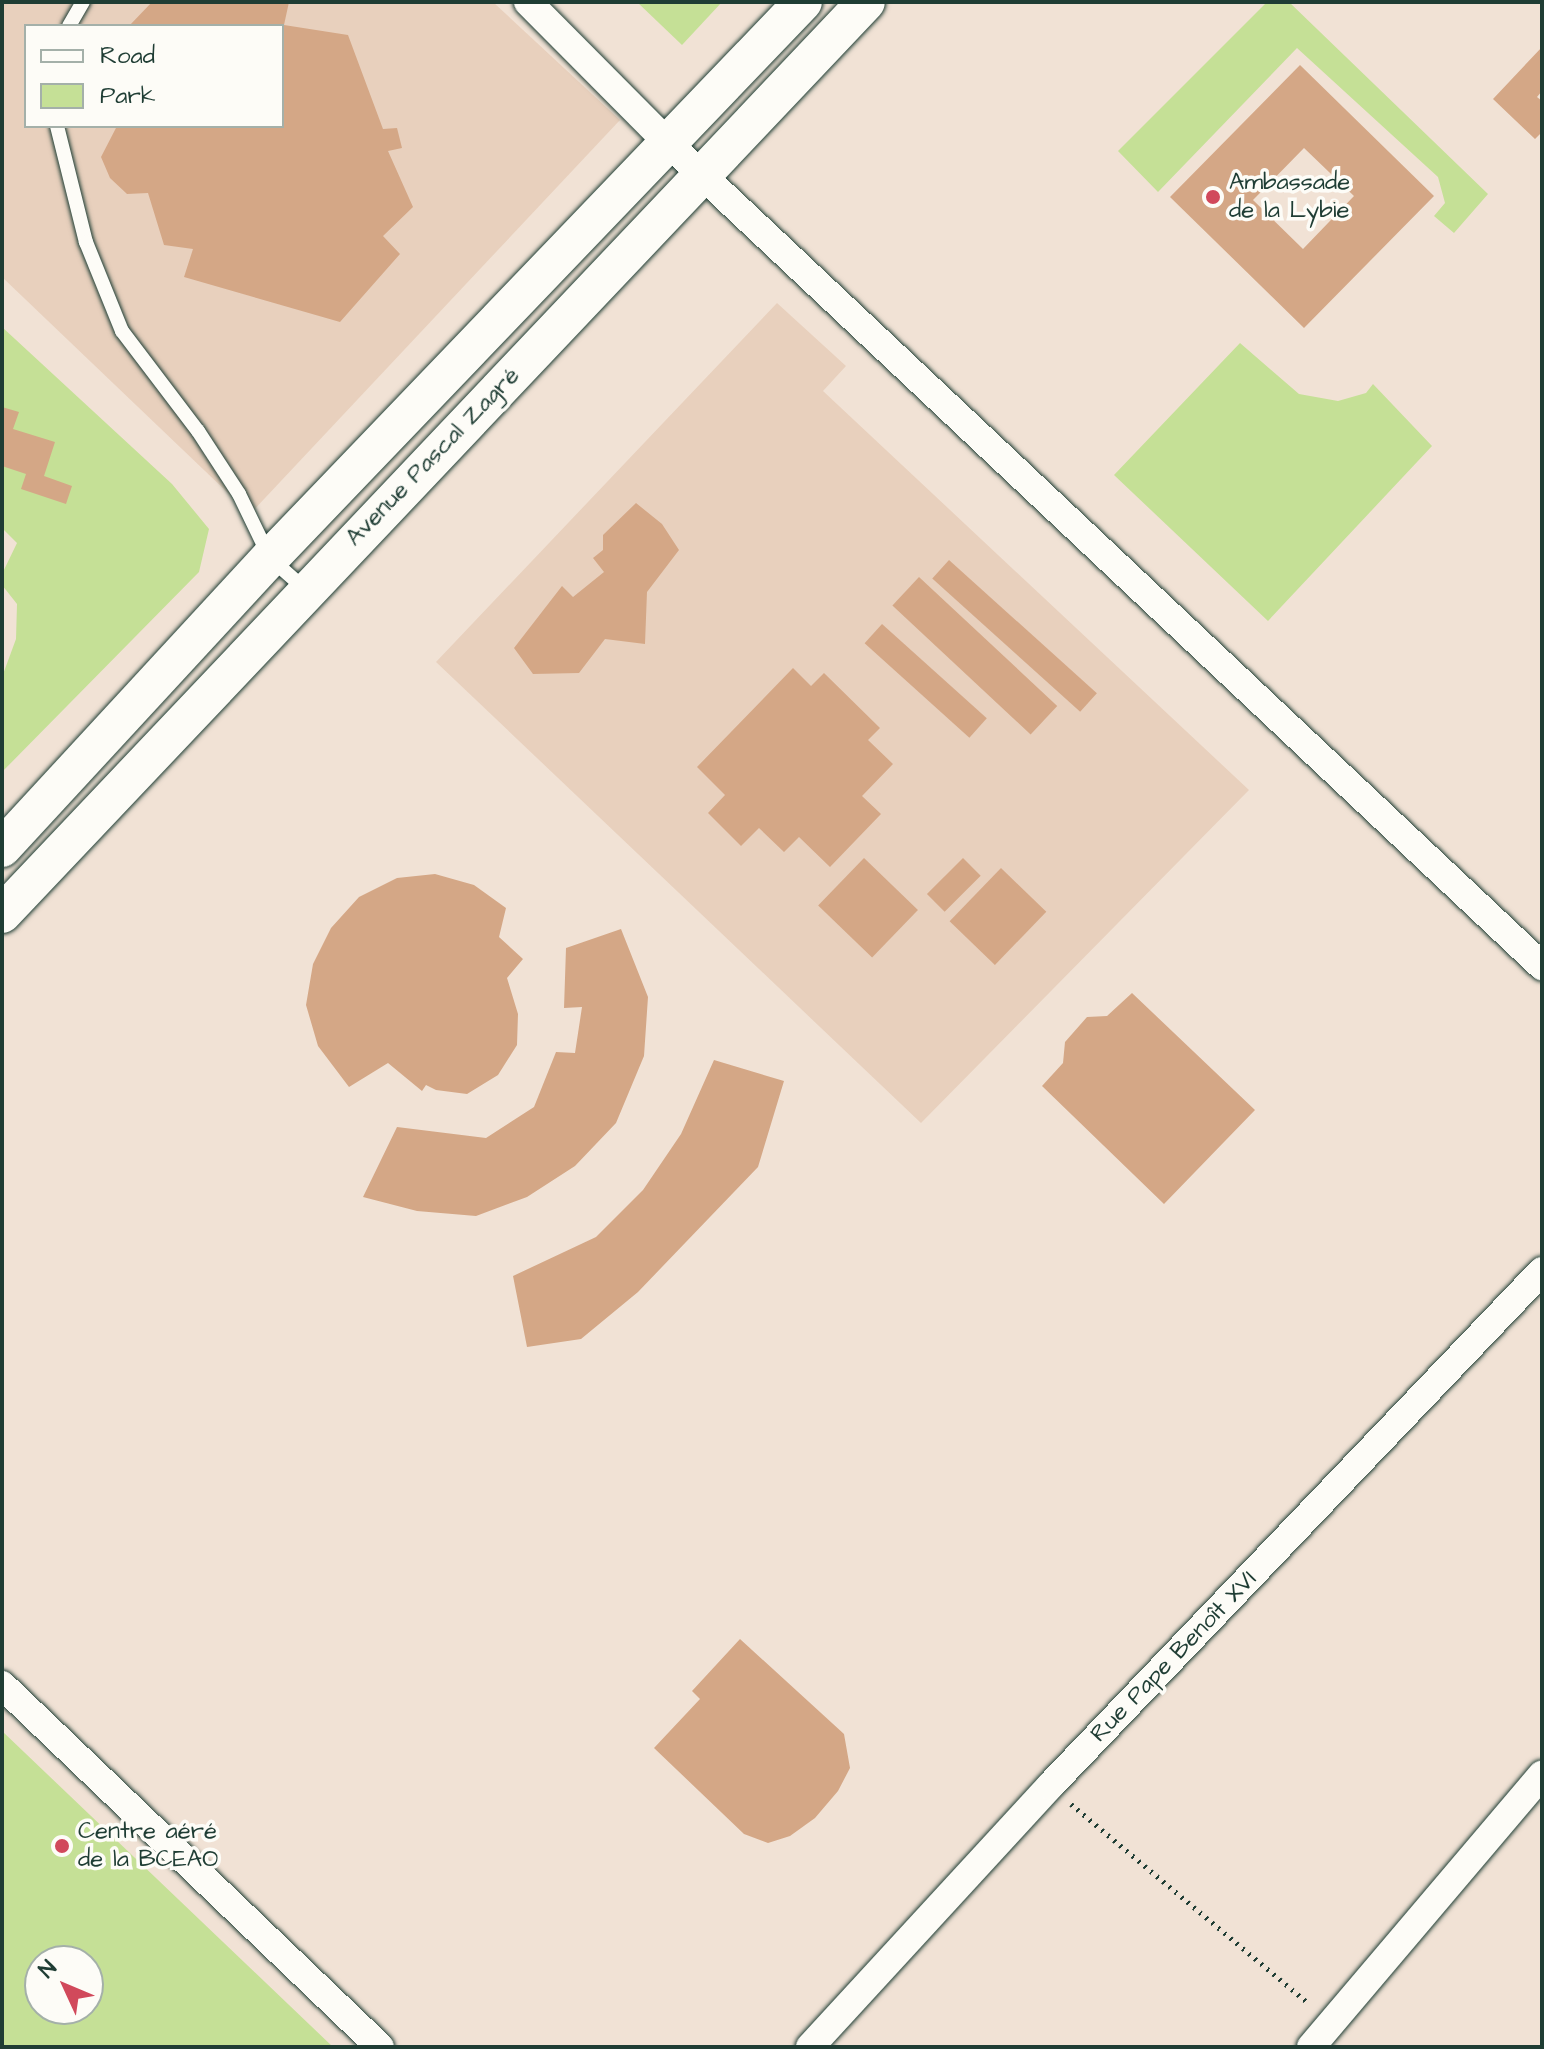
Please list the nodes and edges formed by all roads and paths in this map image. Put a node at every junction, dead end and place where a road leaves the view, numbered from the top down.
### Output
1 (83, 2) edge
2 (528, 2) edge
3 (803, 2) edge
4 (866, 2) edge
5 (70, 24) edge
6 (58, 128) edge
7 (668, 143) junction
8 (702, 173) junction
9 (270, 558) junction
10 (306, 590) junction
11 (2, 848) edge
12 (2, 914) edge
13 (1542, 966) edge
14 (1542, 1271) edge
15 (2, 1685) edge
16 (1542, 1775) edge
17 (1050, 1786) junction
18 (1333, 2024) junction
19 (380, 2047) edge
20 (810, 2047) edge
21 (1311, 2047) edge

1 - 5 lane
2 - 7 street
3 - 7 main road, Avenue Pascal Zagré
4 - 8 main road, Avenue Pascal Zagré
6 - 9 lane
7 - 8 street
7 - 9 main road, Avenue Pascal Zagré
8 - 10 main road, Avenue Pascal Zagré
8 - 13 street
9 - 10 lane
9 - 11 main road, Avenue Pascal Zagré
10 - 12 main road, Avenue Pascal Zagré
14 - 17 street, Rue Pape Benoît XVI
15 - 19 street
16 - 18 street
17 - 18 path
17 - 20 street, Rue Pape Benoît XVI
18 - 21 street

